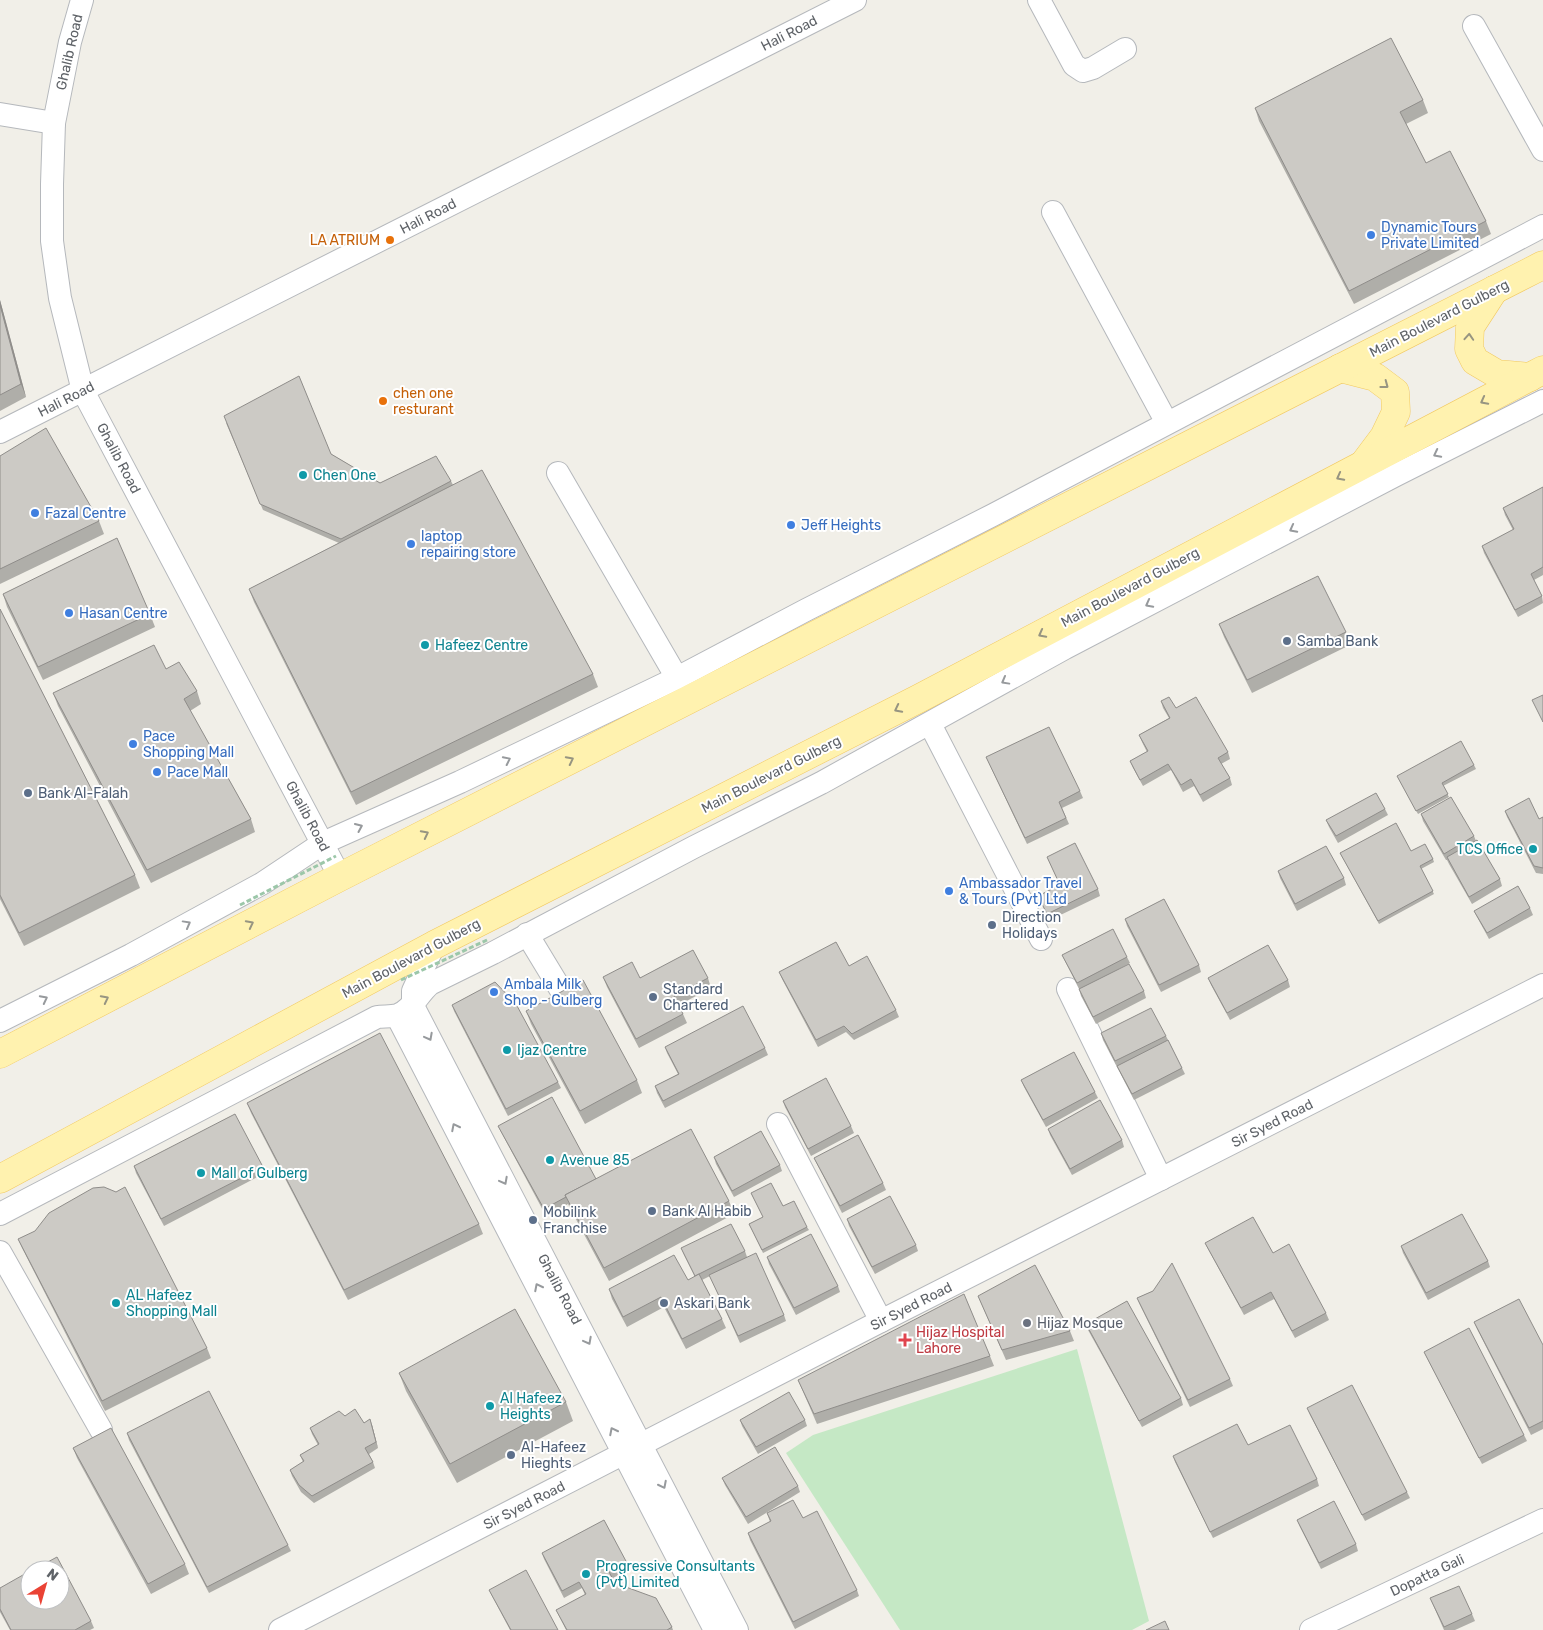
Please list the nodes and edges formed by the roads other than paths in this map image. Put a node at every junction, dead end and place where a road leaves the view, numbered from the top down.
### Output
1 (82, 0) edge
2 (855, 0) edge
3 (1039, 0) edge
4 (1474, 26) dead end
5 (1125, 49) dead end
6 (0, 114) edge
7 (54, 123) junction
8 (1543, 150) edge
9 (1053, 212) dead end
10 (1543, 226) edge
11 (1543, 265) edge
12 (1494, 290) junction
13 (1340, 368) junction
14 (1536, 374) edge
15 (83, 391) junction
16 (1543, 401) edge
17 (1167, 423) junction
18 (0, 432) edge
19 (1364, 464) junction
20 (558, 473) dead end
21 (677, 678) junction
22 (930, 724) junction
23 (333, 859) junction
24 (527, 934) junction
25 (1041, 939) dead end
26 (434, 945) junction
27 (1543, 985) edge
28 (1068, 989) dead end
29 (567, 1000) edge
30 (405, 1011) junction
31 (0, 1021) edge
32 (0, 1054) edge
33 (778, 1124) dead end
34 (0, 1178) edge
35 (1161, 1179) junction
36 (0, 1214) edge
37 (0, 1252) edge
38 (881, 1321) junction
39 (101, 1430) dead end
40 (633, 1449) junction
41 (1543, 1520) edge
42 (280, 1630) edge
43 (715, 1630) edge
44 (737, 1630) edge
45 (1311, 1630) edge

1 - 7 street, Ghalib Road
2 - 15 street, Hali Road
3 - 5 street
4 - 8 street
6 - 7 street
7 - 15 street, Ghalib Road
9 - 17 street
10 - 17 street
11 - 12 main road, Main Boulevard Gulberg
12 - 13 main road, Main Boulevard Gulberg
14 -> 12 main road
13 -> 19 main road
23 -> 13 main road, Main Boulevard Gulberg
14 -> 19 main road, Main Boulevard Gulberg
15 - 18 street, Hali Road
15 - 23 street, Ghalib Road
16 -> 22 street
17 - 21 street
19 -> 26 main road, Main Boulevard Gulberg
20 - 21 street
23 -> 21 street
22 - 24 street
22 - 25 street
31 -> 23 street
32 -> 23 main road, Main Boulevard Gulberg
24 - 29 street
24 - 30 street
26 - 30 street
26 - 34 main road, Main Boulevard Gulberg
27 - 35 street, Sir Syed Road
28 - 35 street
30 - 36 street
30 - 40 street, Ghalib Road
33 - 38 street
35 - 38 street, Sir Syed Road
37 - 39 street
38 - 40 street, Sir Syed Road
40 - 42 street, Sir Syed Road
40 - 43 street, Ghalib Road
40 -> 44 street, Ghalib Road
41 - 45 street, Dopatta Gali

